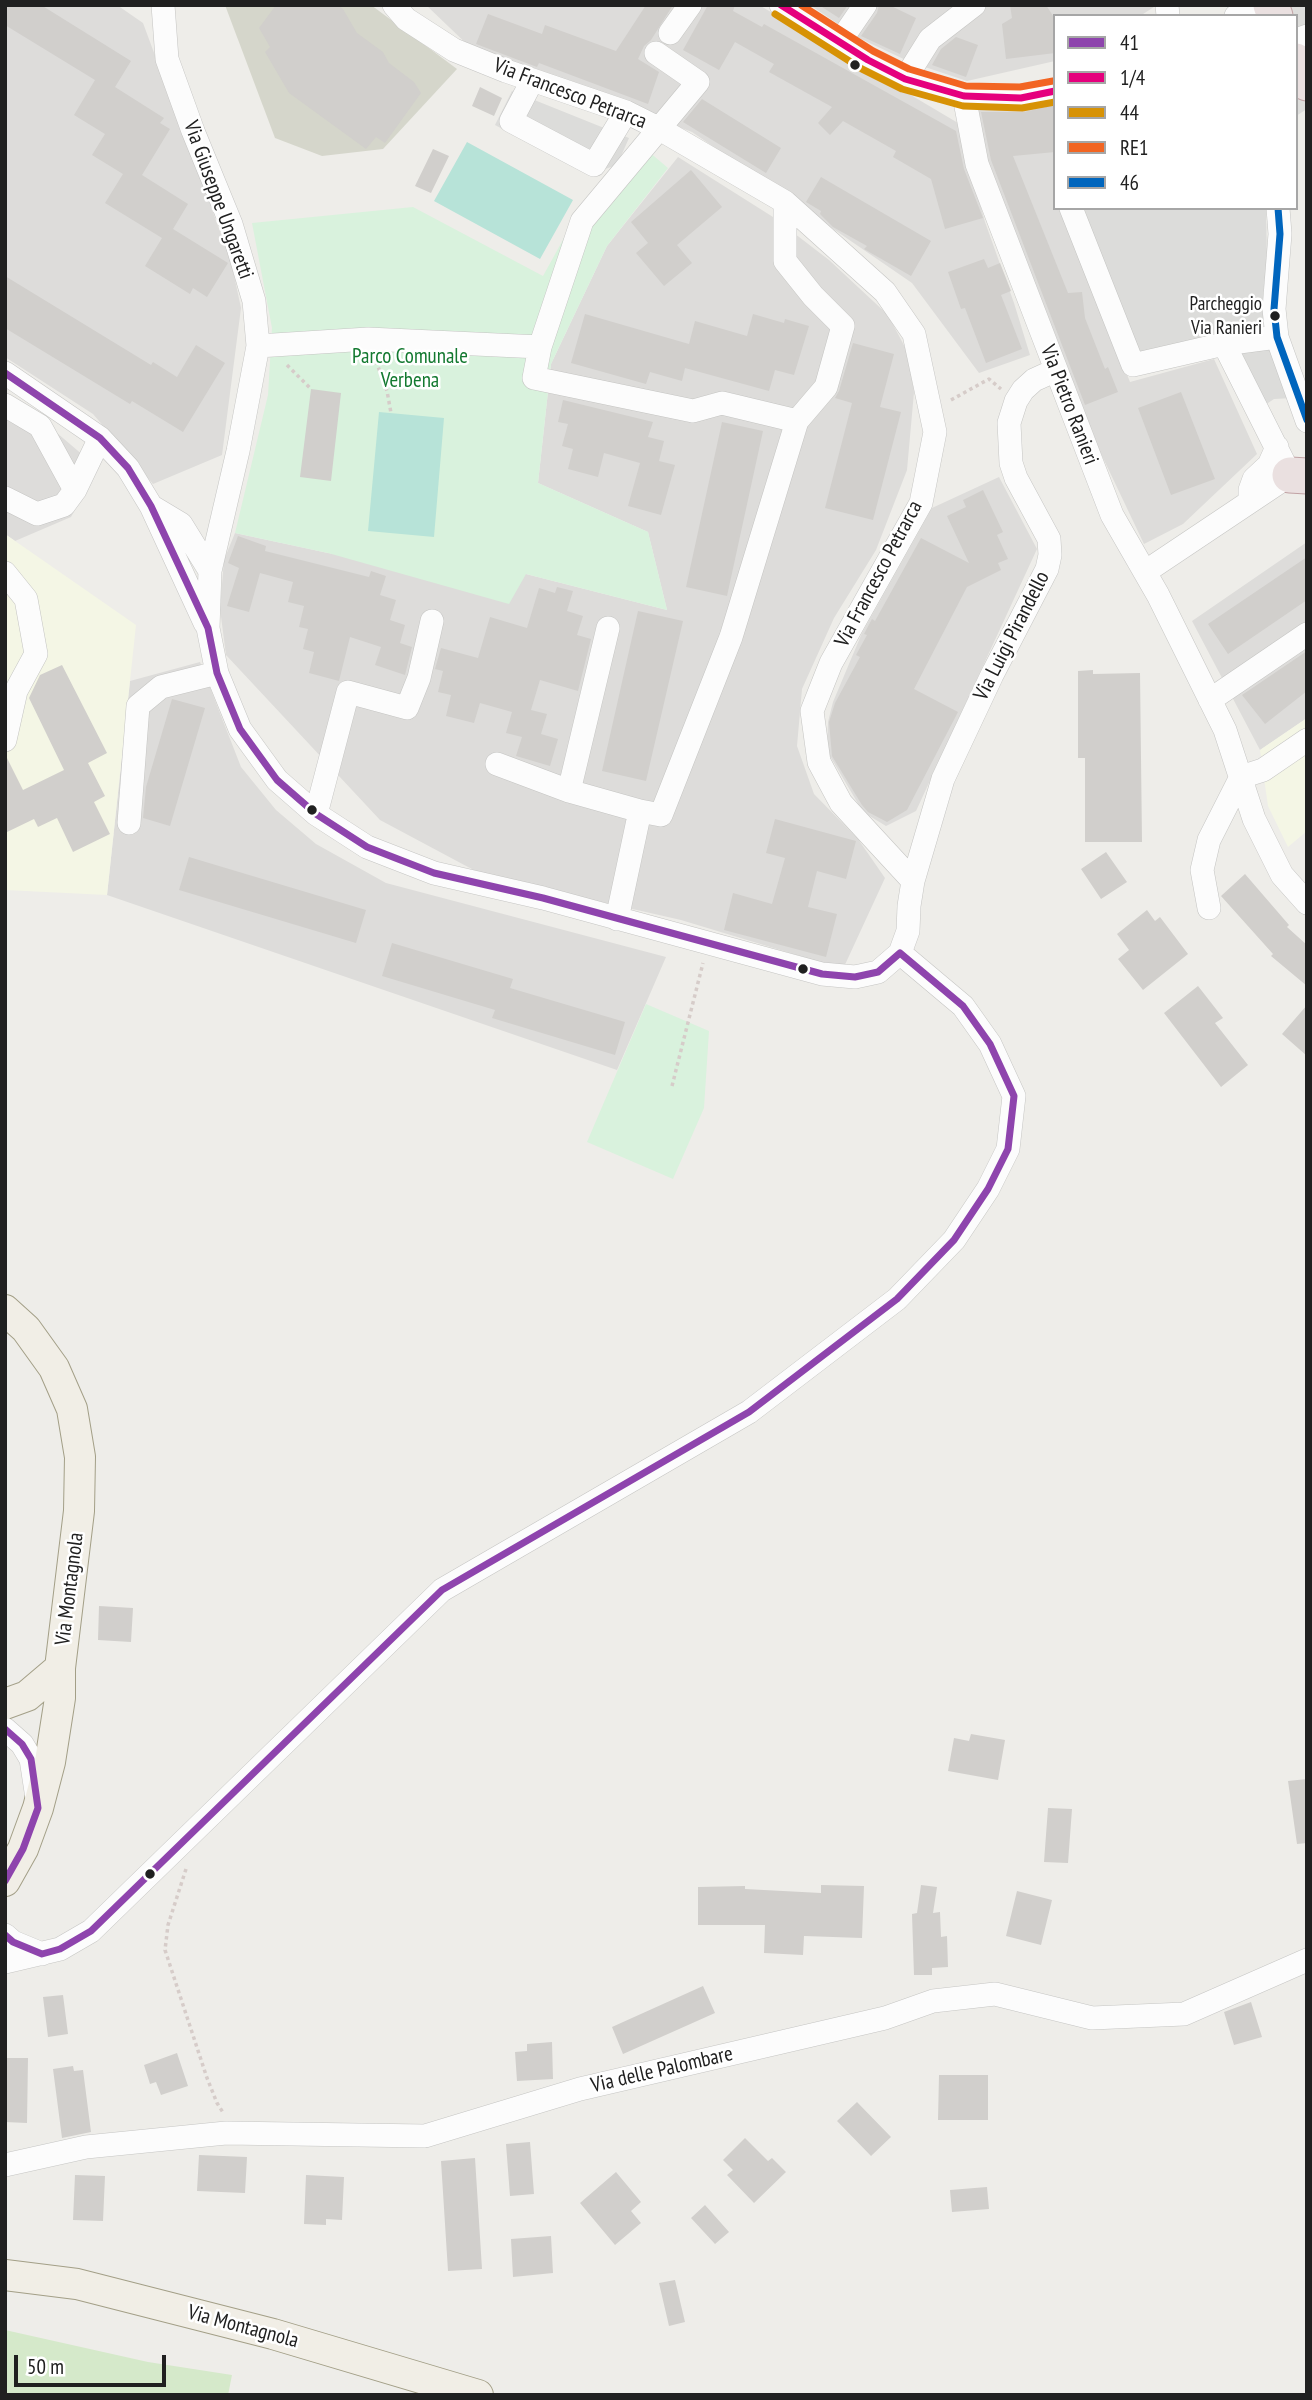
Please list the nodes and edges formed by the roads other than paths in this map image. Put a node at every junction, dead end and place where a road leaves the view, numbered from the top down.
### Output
1 (163, 5) edge
2 (394, 5) edge
3 (690, 5) edge
4 (781, 5) edge
5 (866, 5) edge
6 (974, 5) edge
7 (670, 33) dead end
8 (839, 43) junction
9 (656, 53) dead end
10 (1298, 65) edge
11 (905, 79) junction
12 (533, 81) junction
13 (1307, 83) edge
14 (1053, 92) edge
15 (964, 96) junction
16 (626, 112) junction
17 (658, 128) junction
18 (785, 202) junction
19 (1072, 210) edge
20 (1278, 210) edge
21 (1277, 337) junction
22 (1224, 344) junction
23 (268, 345) junction
24 (540, 347) junction
25 (1056, 370) junction
26 (5, 373) edge
27 (5, 405) edge
28 (1305, 417) edge
29 (797, 421) junction
30 (100, 438) junction
31 (1290, 458) edge
32 (75, 490) junction
33 (5, 498) edge
34 (151, 506) junction
35 (222, 520) junction
36 (181, 524) junction
37 (176, 558) junction
38 (210, 570) junction
39 (1145, 572) junction
40 (5, 573) edge
41 (432, 621) dead end
42 (208, 628) junction
43 (608, 628) dead end
44 (1307, 634) edge
45 (217, 673) junction
46 (1210, 700) junction
47 (1307, 738) edge
48 (5, 740) edge
49 (497, 764) dead end
50 (1248, 775) junction
51 (569, 790) junction
52 (640, 811) junction
53 (316, 814) junction
54 (128, 823) dead end
55 (913, 881) junction
56 (1307, 903) edge
57 (1209, 908) dead end
58 (617, 919) junction
59 (900, 953) junction
60 (5, 1310) edge
61 (60, 1668) junction
62 (5, 1704) edge
63 (5, 1729) edge
64 (38, 1808) junction
65 (5, 1881) edge
66 (5, 1935) edge
67 (43, 1954) junction
68 (1307, 1960) edge
69 (5, 1962) edge
70 (5, 2165) edge
71 (5, 2275) edge
72 (478, 2395) edge

1 - 23 street, Via Giuseppe Ungaretti
2 - 12 street, Via Francesco Petrarca
3 - 7 street
4 - 8 street
5 - 8 street
6 - 11 street
8 - 11 street
9 - 17 street
10 - 13 highway
11 - 15 street
12 - 16 street, Via Francesco Petrarca
12 - 16 street
14 - 15 street
15 - 25 street, Via Pietro Ranieri
16 - 17 street, Via Francesco Petrarca
17 - 18 street, Via Francesco Petrarca
17 - 24 street
18 - 29 street
18 - 55 street, Via Francesco Petrarca
19 - 22 street
20 - 21 street
21 - 22 street
21 - 28 street
22 - 31 street
23 - 24 street
23 - 35 street, Via Giuseppe Ungaretti
24 - 29 street
25 - 39 street, Via Pietro Ranieri
25 - 55 street, Via Luigi Pirandello
26 - 30 street
27 - 32 street
28 - 31 street
29 - 52 street
30 - 32 street
30 - 34 street
31 - 39 street
32 - 33 street
34 - 36 street
34 - 37 street
35 - 36 street
35 - 38 street, Via Giuseppe Ungaretti
36 - 38 street
37 - 38 street
37 - 42 street
38 - 42 street, Via Giuseppe Ungaretti
39 - 46 street, Via Pietro Ranieri
40 - 48 street
41 - 53 street
42 - 45 street
43 - 51 street
44 - 46 street
45 - 53 street
45 - 54 street
46 - 50 street, Via Pietro Ranieri
47 - 50 street
49 - 51 street
50 - 56 street, Via Pietro Ranieri
50 - 57 street
51 - 52 street
52 - 58 street
53 - 58 street
55 - 59 street, Via Luigi Pirandello
58 - 59 street
59 - 67 street
60 - 61 main road, Via Montagnola
61 - 62 main road
61 - 64 main road, Via Montagnola
63 - 64 street
64 - 65 main road, Via Montagnola
66 - 67 street
67 - 69 street
68 - 70 street, Via delle Palombare
71 - 72 main road, Via Montagnola

